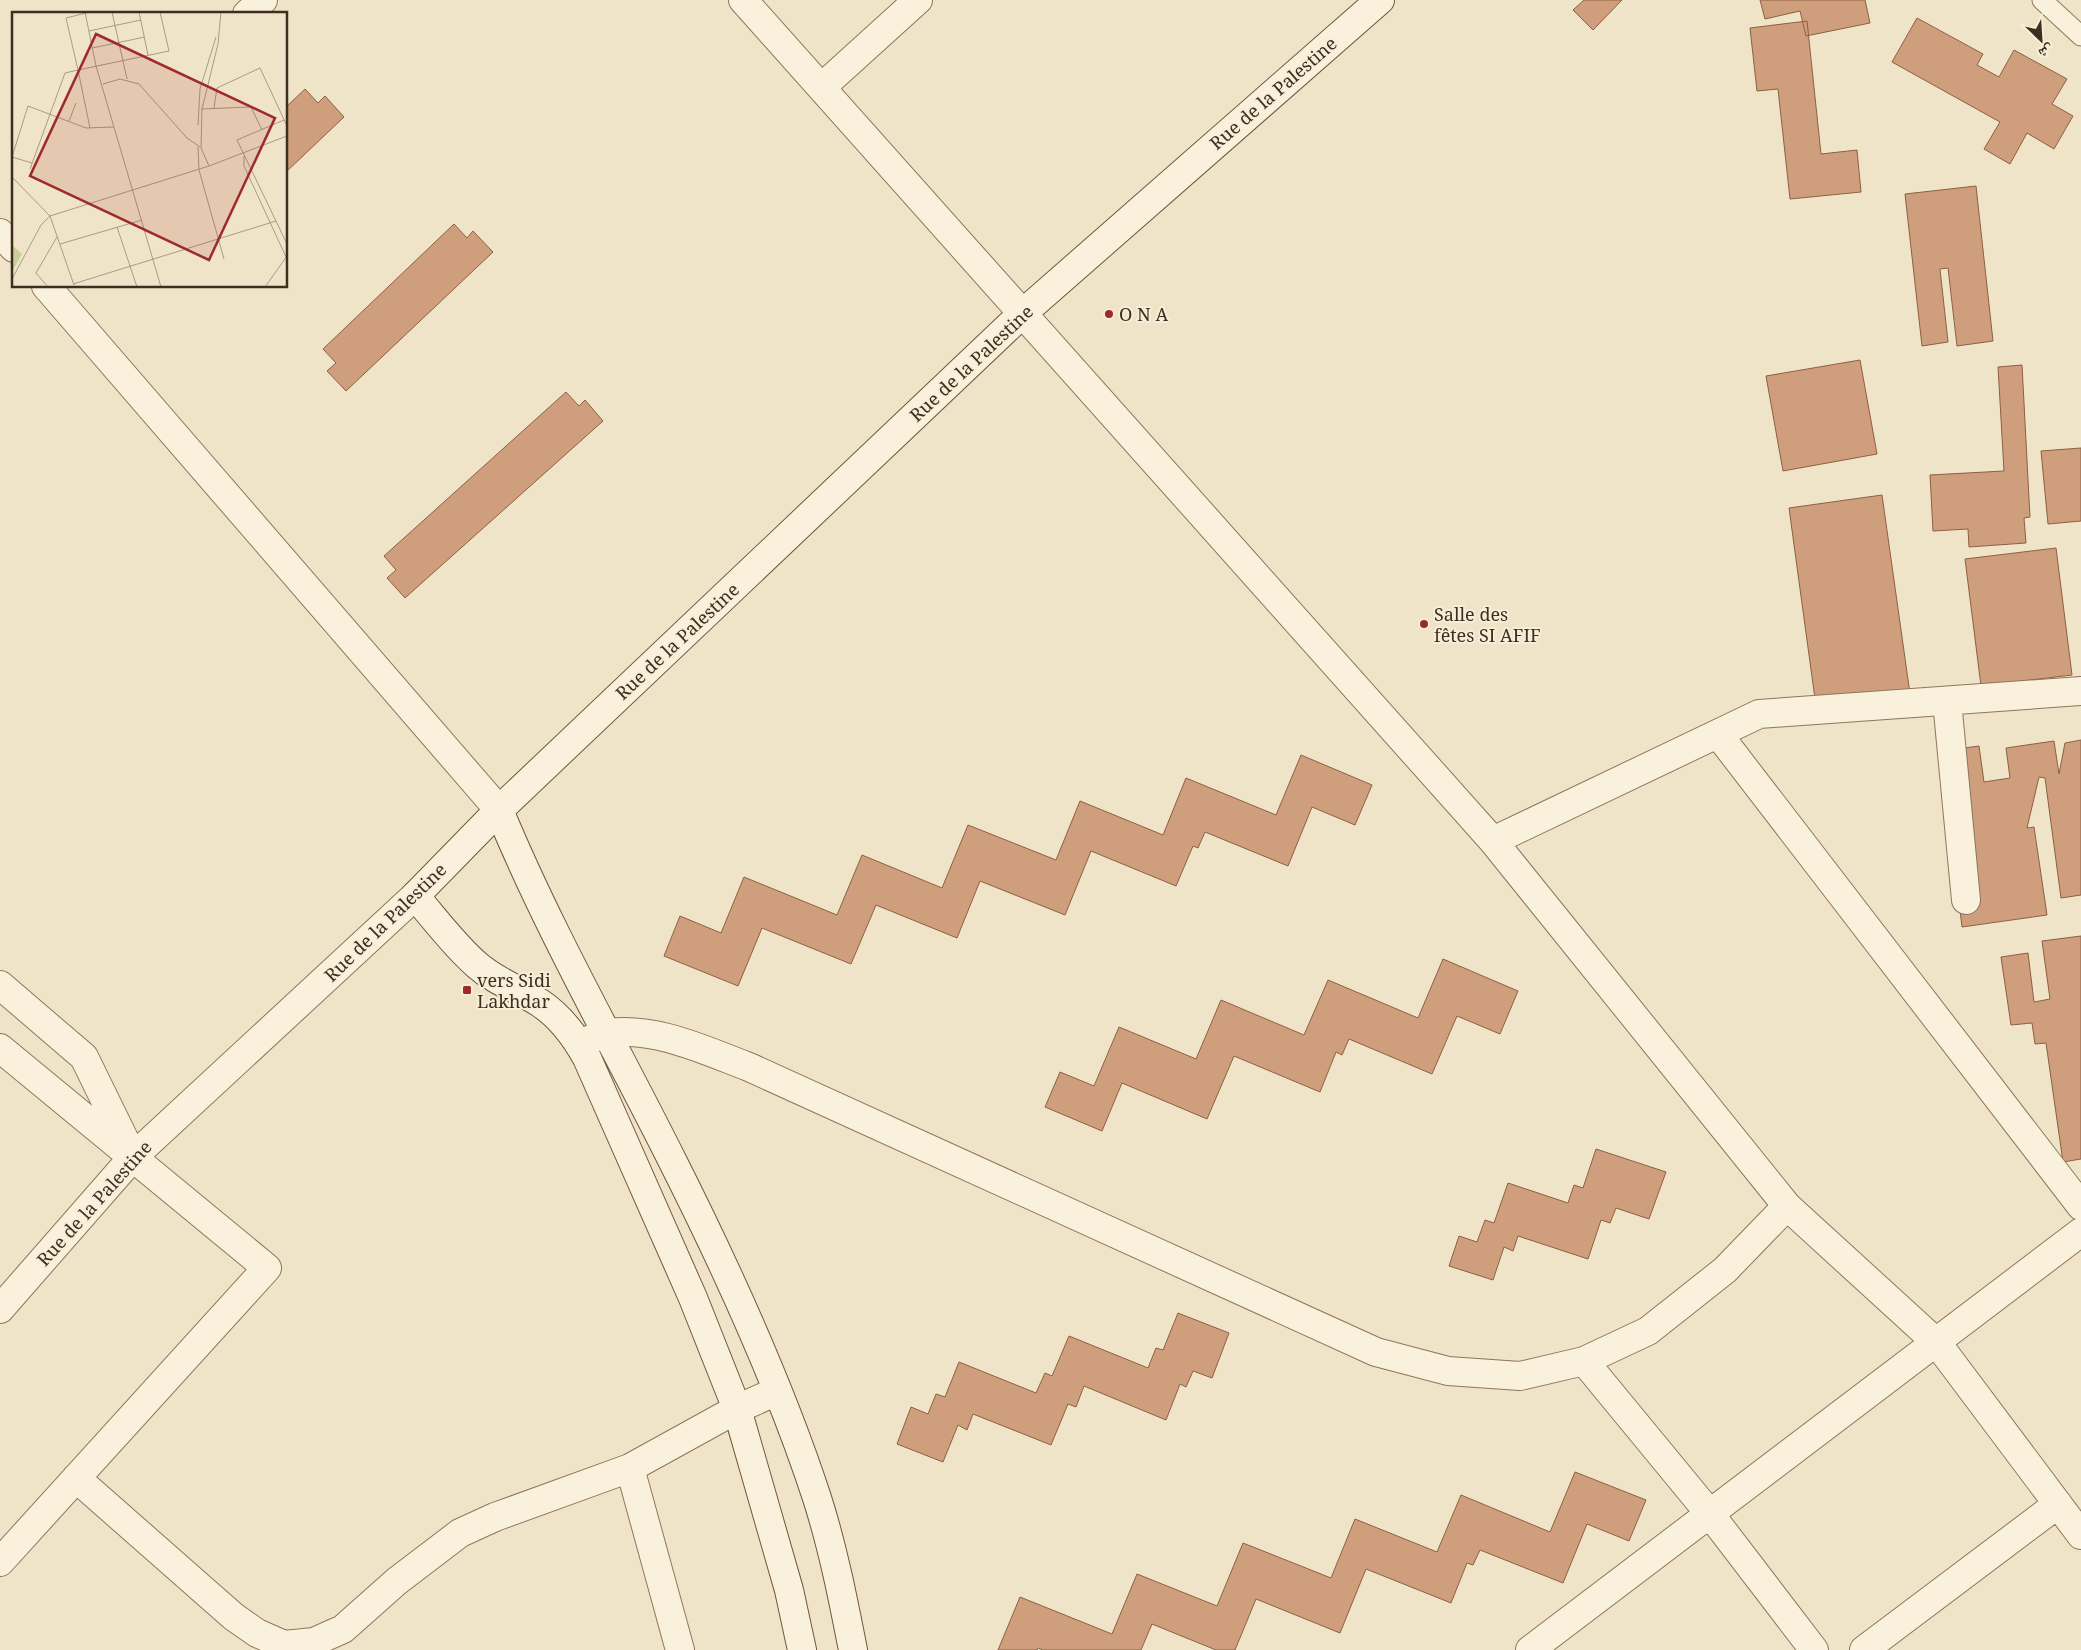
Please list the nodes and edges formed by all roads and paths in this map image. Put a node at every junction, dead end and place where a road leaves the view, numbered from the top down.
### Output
1 (262, 0) edge
2 (743, 0) edge
3 (918, 0) edge
4 (1380, 0) edge
5 (2042, 0) edge
6 (249, 12) edge
7 (2081, 36) edge
8 (822, 87) junction
9 (48, 288) edge
10 (1023, 314) junction
11 (2081, 691) edge
12 (1947, 701) junction
13 (1718, 734) junction
14 (499, 810) junction
15 (1493, 841) junction
16 (415, 896) junction
17 (1966, 900) dead end
18 (0, 986) edge
19 (606, 1033) junction
20 (579, 1044) junction
21 (0, 1048) edge
22 (134, 1157) junction
23 (1787, 1206) junction
24 (2081, 1206) edge
25 (2081, 1232) edge
26 (0, 1309) edge
27 (1937, 1343) junction
28 (1584, 1361) junction
29 (777, 1391) junction
30 (736, 1409) junction
31 (630, 1468) junction
32 (76, 1478) junction
33 (2058, 1504) junction
34 (1710, 1514) junction
35 (2081, 1535) edge
36 (0, 1562) edge
37 (680, 1650) edge
38 (802, 1650) edge
39 (853, 1650) edge
40 (1530, 1650) edge
41 (1814, 1650) edge
42 (1864, 1650) edge

1 - 6 street
2 - 8 street
3 - 8 street
4 - 10 street, Rue de la Palestine
5 - 7 lane
8 - 10 street
9 - 14 street
10 - 14 street, Rue de la Palestine
10 - 15 street
11 - 12 street
12 - 13 street
12 - 17 street
13 - 15 street
13 - 24 street
14 - 16 street, Rue de la Palestine
14 - 19 street
15 - 23 street
16 - 20 street
16 - 22 street, Rue de la Palestine
18 - 22 street
19 - 20 street
19 - 28 street
19 - 29 street
20 - 30 street
21 - 22 street
22 - 26 street, Rue de la Palestine
22 - 32 street
23 - 27 street
23 - 28 street
25 - 27 street
27 - 33 street
27 - 34 street
28 - 34 street
29 - 30 street
29 - 39 street
30 - 31 street
30 - 38 street
31 - 32 street
31 - 37 street
32 - 36 street
33 - 35 street
33 - 42 street
34 - 40 street
34 - 41 street

